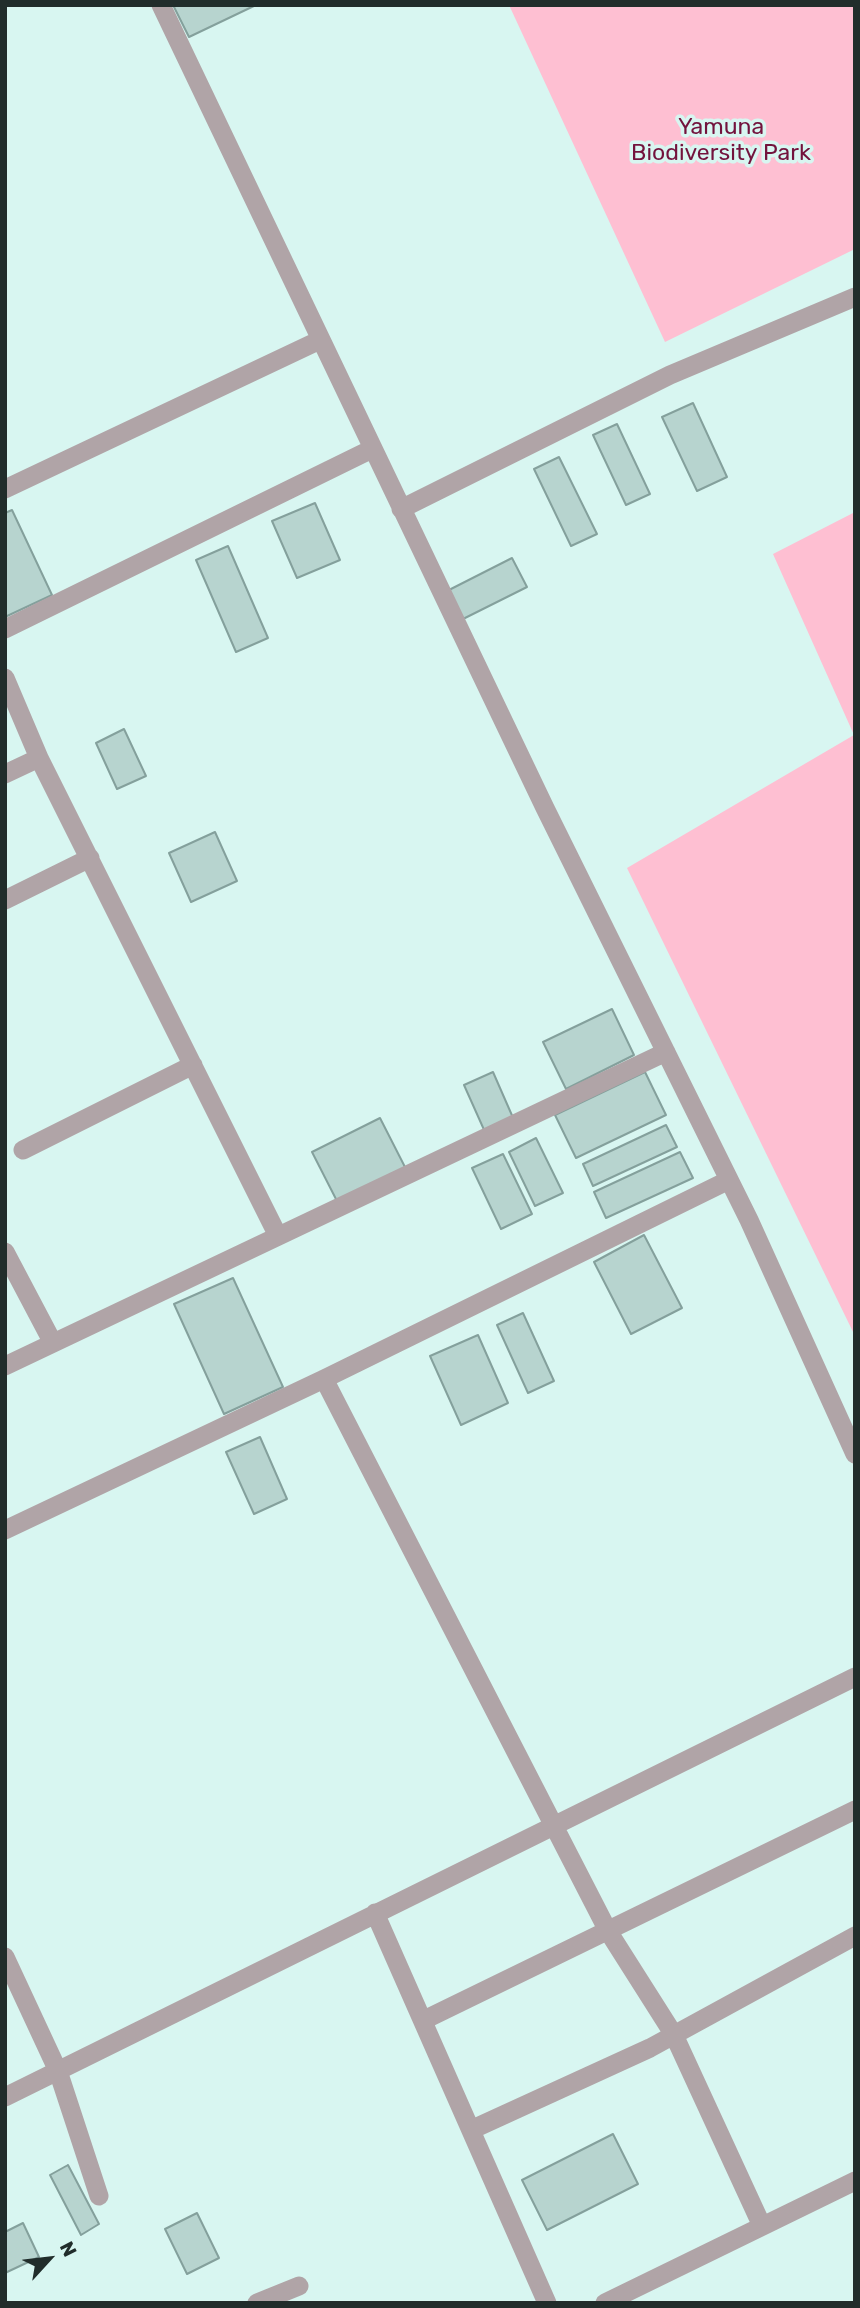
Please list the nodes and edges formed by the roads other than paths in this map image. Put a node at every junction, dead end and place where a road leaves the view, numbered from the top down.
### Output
1 (161, 5) edge
2 (855, 297) edge
3 (320, 340) junction
4 (372, 449) junction
5 (5, 489) edge
6 (401, 509) junction
7 (5, 629) edge
8 (5, 678) edge
9 (39, 758) junction
10 (5, 774) edge
11 (90, 858) junction
12 (5, 900) edge
13 (666, 1052) junction
14 (193, 1065) junction
15 (23, 1150) dead end
16 (729, 1180) junction
17 (278, 1236) junction
18 (5, 1252) edge
19 (53, 1343) junction
20 (5, 1366) edge
21 (324, 1379) junction
22 (855, 1454) edge
23 (5, 1530) edge
24 (855, 1677) edge
25 (855, 1810) edge
26 (554, 1825) junction
27 (375, 1913) junction
28 (608, 1931) junction
29 (855, 1936) edge
30 (5, 1957) edge
31 (424, 2020) junction
32 (674, 2035) junction
33 (58, 2071) junction
34 (5, 2097) edge
35 (472, 2129) junction
36 (855, 2181) edge
37 (99, 2196) dead end
38 (762, 2226) junction
39 (299, 2286) dead end
40 (257, 2303) edge
41 (547, 2303) edge
42 (606, 2303) edge

1 - 3 street
2 - 6 street
3 - 4 street
3 - 5 street
4 - 6 street
4 - 7 street
6 - 13 street
8 - 9 street
9 - 10 street
9 - 11 street
11 - 12 street
11 - 14 street
13 - 16 street
13 - 17 street
14 - 15 street
14 - 17 street
16 - 21 street
16 - 22 street
17 - 19 street
18 - 19 street
19 - 20 street
21 - 23 street
21 - 26 street
24 - 26 street
25 - 28 street
26 - 27 street
26 - 28 street
27 - 31 street
27 - 33 street
28 - 31 street
28 - 32 street
29 - 32 street
30 - 33 street
31 - 35 street
32 - 35 street
32 - 38 street
33 - 34 street
33 - 37 street
35 - 41 street
36 - 38 street
38 - 42 street
39 - 40 street

